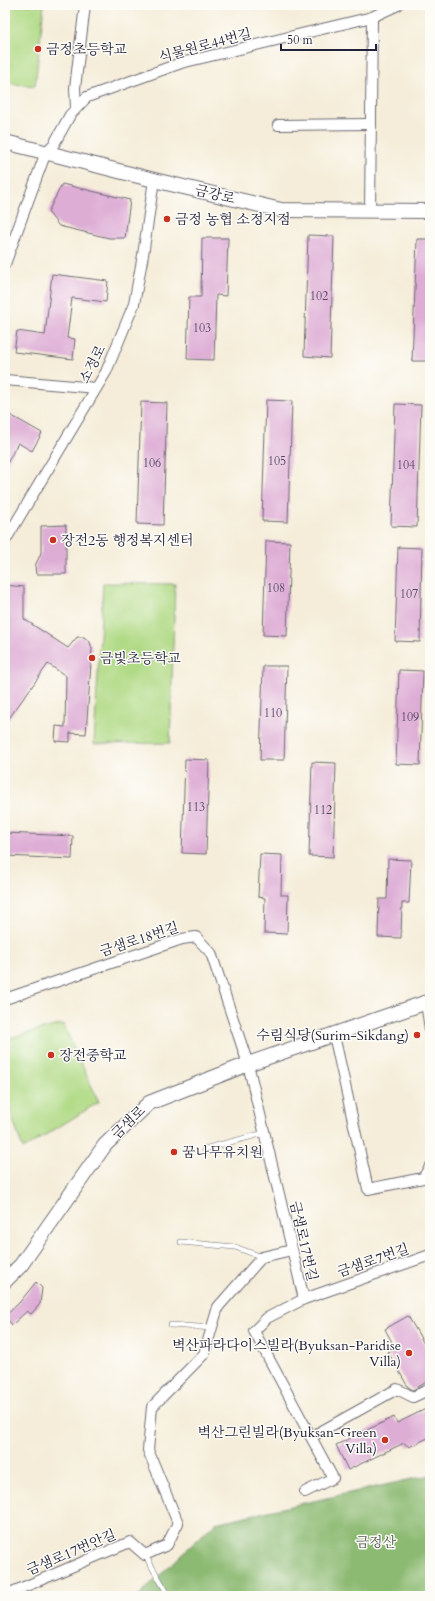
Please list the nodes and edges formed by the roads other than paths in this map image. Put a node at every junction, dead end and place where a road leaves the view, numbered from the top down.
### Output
1 (85, 5) edge
2 (398, 5) edge
3 (372, 17) junction
4 (76, 108) junction
5 (371, 124) junction
6 (278, 125) dead end
7 (5, 142) edge
8 (46, 152) junction
9 (154, 180) junction
10 (370, 211) junction
11 (430, 211) edge
12 (5, 264) edge
13 (5, 380) edge
14 (96, 388) junction
15 (5, 541) edge
16 (5, 999) edge
17 (428, 1002) edge
18 (430, 1029) edge
19 (334, 1035) junction
20 (248, 1064) junction
21 (264, 1133) junction
22 (204, 1149) dead end
23 (430, 1167) edge
24 (182, 1242) dead end
25 (292, 1250) junction
26 (430, 1255) edge
27 (262, 1257) junction
28 (5, 1281) edge
29 (304, 1299) junction
30 (171, 1325) dead end
31 (212, 1328) junction
32 (430, 1389) edge
33 (311, 1437) junction
34 (305, 1492) dead end
35 (145, 1555) junction
36 (5, 1595) edge
37 (169, 1596) edge

1 - 4 street
2 - 3 street, 식물원로44번길
3 - 4 street, 식물원로44번길
3 - 5 street
4 - 8 street, 식물원로44번길
5 - 6 street
5 - 10 street
7 - 8 main road, 금강로
8 - 9 main road, 금강로
8 - 12 street, 식물원로44번길
9 - 10 main road, 금강로
9 - 14 street, 소정로
10 - 11 main road, 금강로
13 - 14 street
14 - 15 street, 소정로
16 - 20 street, 금샘로18번길
17 - 18 street
17 - 19 main road, 금샘로
19 - 20 main road, 금샘로
19 - 23 street
20 - 21 street, 금샘로17번길
20 - 28 main road, 금샘로
21 - 22 lane
21 - 25 street, 금샘로17번길
24 - 27 lane
25 - 27 street
25 - 29 street, 금샘로17번길
26 - 29 street, 금샘로7번길
27 - 31 street
29 - 33 street, 금샘로17번길
30 - 31 lane
31 - 35 street
32 - 33 street
33 - 34 street, 금샘로17번길
35 - 36 street, 금샘로17번안길
35 - 37 lane, 금샘로17번안길

